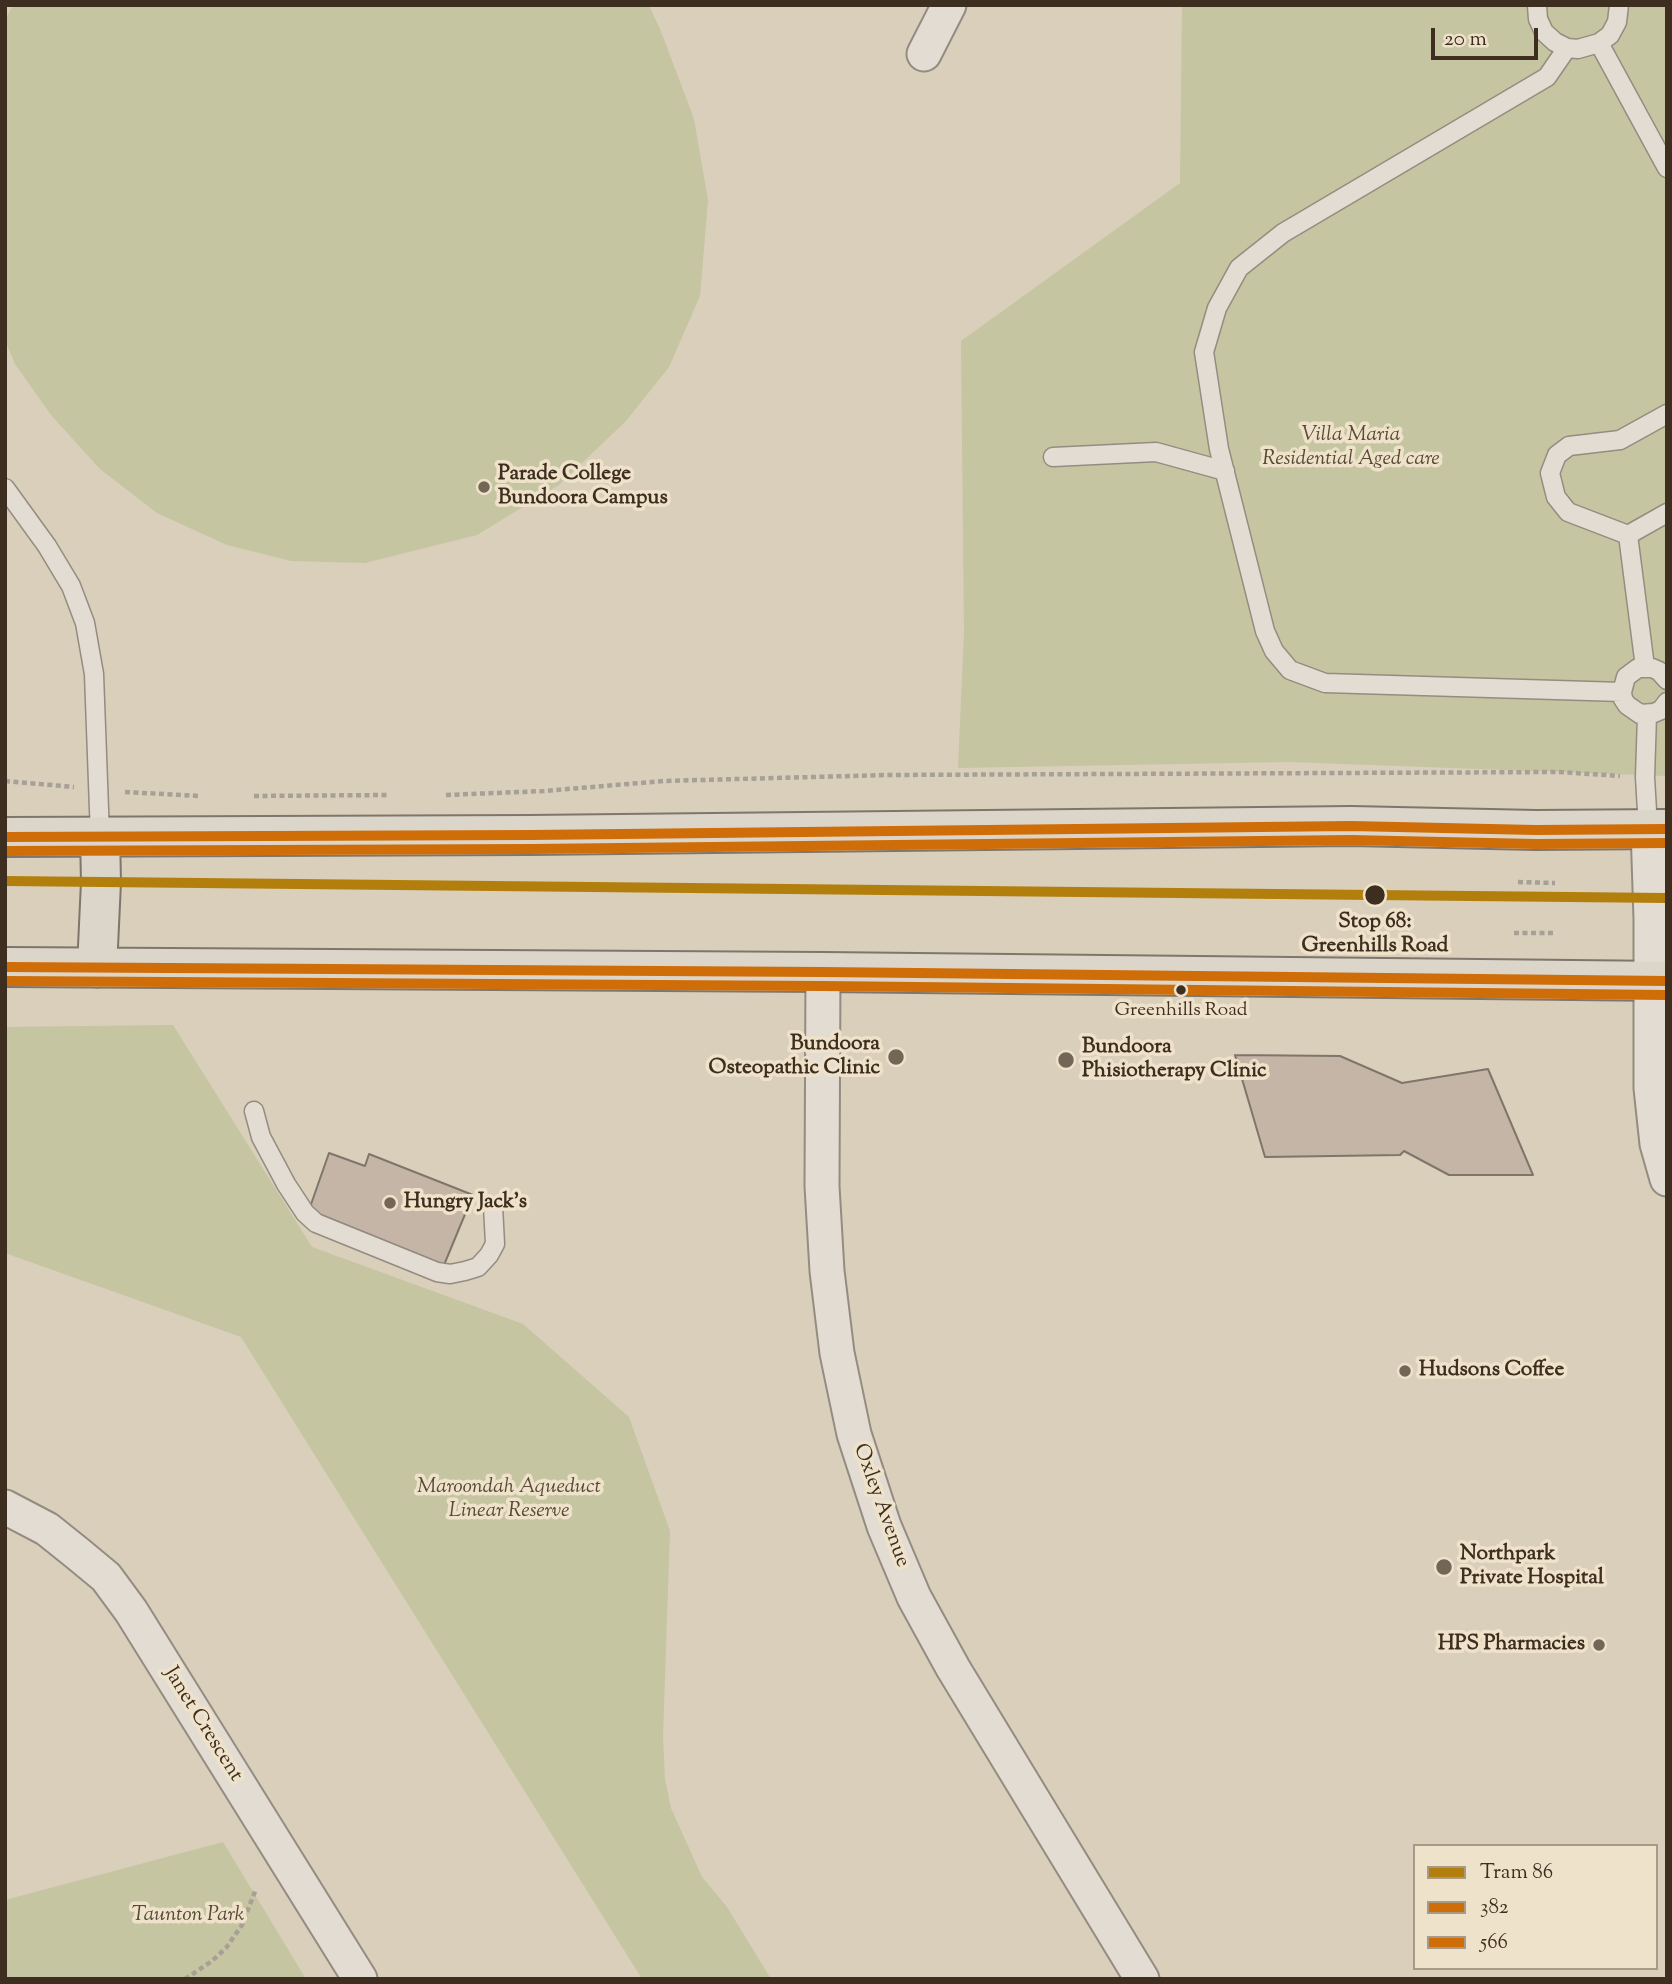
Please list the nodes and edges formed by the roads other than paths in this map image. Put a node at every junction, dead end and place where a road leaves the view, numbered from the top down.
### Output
1 (949, 5) edge
2 (1537, 5) edge
3 (1619, 5) edge
4 (1599, 43) junction
5 (1567, 48) junction
6 (925, 54) dead end
7 (1667, 168) edge
8 (1667, 414) edge
9 (1053, 457) dead end
10 (1225, 471) junction
11 (5, 488) edge
12 (1667, 513) edge
13 (1629, 535) junction
14 (1645, 667) junction
15 (1667, 680) edge
16 (1622, 692) junction
17 (1667, 702) edge
18 (1647, 715) junction
19 (1657, 829) edge
20 (100, 836) junction
21 (5, 837) edge
22 (5, 967) edge
23 (97, 968) junction
24 (823, 972) junction
25 (1659, 981) edge
26 (254, 1111) dead end
27 (1667, 1179) edge
28 (492, 1206) dead end
29 (5, 1507) edge
30 (360, 1979) edge
31 (1142, 1979) edge

1 - 6 street
2 - 5 lane
3 - 4 lane
4 - 5 lane
4 - 7 lane
5 - 10 lane
8 - 13 lane
9 - 10 lane
10 - 16 lane
11 - 20 lane
12 - 13 lane
13 - 14 lane
14 - 15 lane
14 - 16 lane
16 - 18 lane
17 - 18 lane
18 - 19 lane
19 - 20 highway
19 - 25 street
20 - 21 highway
20 - 23 highway
22 - 23 highway
23 - 24 highway
24 - 25 highway
24 - 31 street, Oxley Avenue
25 - 27 street
26 - 28 lane
29 - 30 street, Janet Crescent

